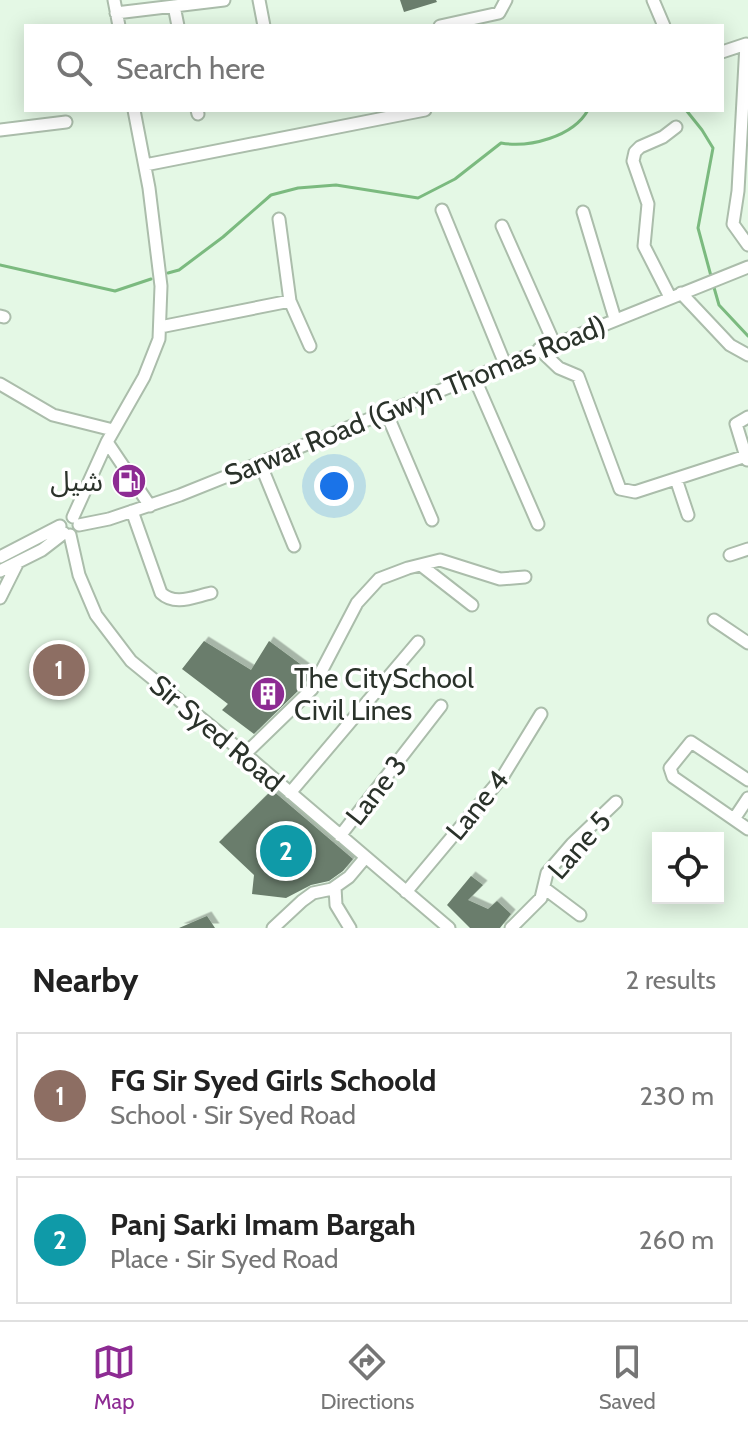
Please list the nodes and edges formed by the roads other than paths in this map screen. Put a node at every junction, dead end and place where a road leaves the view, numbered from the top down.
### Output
1 (114, 0) edge
2 (224, 0) edge
3 (259, 0) edge
4 (506, 0) edge
5 (653, 0) edge
6 (174, 6) junction
7 (116, 13) junction
8 (119, 24) edge
9 (178, 24) edge
10 (264, 24) edge
11 (449, 24) edge
12 (663, 24) edge
13 (724, 51) edge
14 (134, 112) edge
15 (415, 112) edge
16 (66, 122) dead end
17 (676, 127) dead end
18 (0, 130) edge
19 (145, 165) junction
20 (442, 210) dead end
21 (583, 212) dead end
22 (279, 219) dead end
23 (502, 226) dead end
24 (748, 245) edge
25 (748, 267) edge
26 (675, 295) junction
27 (290, 301) junction
28 (615, 319) junction
29 (160, 327) junction
30 (554, 343) junction
31 (310, 346) dead end
32 (539, 349) junction
33 (748, 355) edge
34 (505, 364) junction
35 (474, 377) junction
36 (0, 384) edge
37 (386, 412) junction
38 (748, 417) edge
39 (113, 430) junction
40 (107, 442) junction
41 (747, 459) edge
42 (260, 463) junction
43 (676, 479) junction
44 (150, 506) junction
45 (132, 511) junction
46 (688, 515) dead end
47 (432, 520) dead end
48 (76, 521) junction
49 (538, 524) dead end
50 (65, 531) junction
51 (294, 546) dead end
52 (748, 549) edge
53 (730, 555) dead end
54 (0, 557) edge
55 (18, 562) junction
56 (422, 566) junction
57 (0, 571) edge
58 (525, 577) dead end
59 (211, 593) dead end
60 (0, 598) edge
61 (472, 605) dead end
62 (714, 620) dead end
63 (418, 642) dead end
64 (748, 643) edge
65 (441, 706) dead end
66 (541, 714) dead end
67 (245, 754) junction
68 (748, 780) edge
69 (290, 793) junction
70 (748, 798) edge
71 (616, 802) dead end
72 (734, 819) junction
73 (748, 829) edge
74 (340, 836) junction
75 (365, 858) junction
76 (335, 887) junction
77 (544, 888) junction
78 (406, 892) junction
79 (580, 915) dead end
80 (273, 928) edge
81 (350, 928) edge
82 (449, 928) edge
83 (511, 928) edge

1 - 7 street
2 - 6 street
3 - 10 street
4 - 11 street
5 - 12 street
6 - 7 street
6 - 9 street
7 - 8 street
13 - 24 street
14 - 19 street
15 - 19 street
16 - 18 street
17 - 26 street
19 - 29 street
20 - 34 street
21 - 28 street
22 - 27 street
23 - 30 street
25 - 26 street, Sarwar Road (Gwyn Thomas Road)
26 - 28 street, Sarwar Road (Gwyn Thomas Road)
26 - 33 street
27 - 29 street
27 - 31 street
28 - 30 street, Sarwar Road (Gwyn Thomas Road)
29 - 39 street
30 - 32 street, Sarwar Road (Gwyn Thomas Road)
32 - 34 street, Sarwar Road (Gwyn Thomas Road)
32 - 43 street
34 - 35 street, Sarwar Road (Gwyn Thomas Road)
35 - 37 street, Sarwar Road (Gwyn Thomas Road)
35 - 49 street
36 - 39 street
37 - 42 street, Sarwar Road (Gwyn Thomas Road)
37 - 47 street
38 - 41 street
39 - 40 street
40 - 44 street
40 - 48 street
41 - 43 street
42 - 44 street, Sarwar Road (Gwyn Thomas Road)
42 - 51 street
43 - 46 street
44 - 45 street, Sarwar Road (Gwyn Thomas Road)
45 - 48 street, Sarwar Road (Gwyn Thomas Road)
45 - 59 street
48 - 50 street
48 - 50 street
50 - 54 street
50 - 55 street
50 - 67 street, Sir Syed Road
52 - 53 street
55 - 57 street
55 - 60 street
56 - 58 street
56 - 61 street
56 - 67 street
62 - 64 street
63 - 69 street
65 - 74 street, Lane 3
66 - 78 street, Lane 4
67 - 69 street, Sir Syed Road
68 - 72 street
69 - 74 street, Sir Syed Road
70 - 72 street
71 - 77 street, Lane 5
72 - 73 street
74 - 75 street, Sir Syed Road
75 - 76 street
75 - 78 street, Sir Syed Road
76 - 80 street
76 - 81 street
77 - 79 street, Lane 5
77 - 83 street, Lane 5
78 - 82 street, Sir Syed Road

